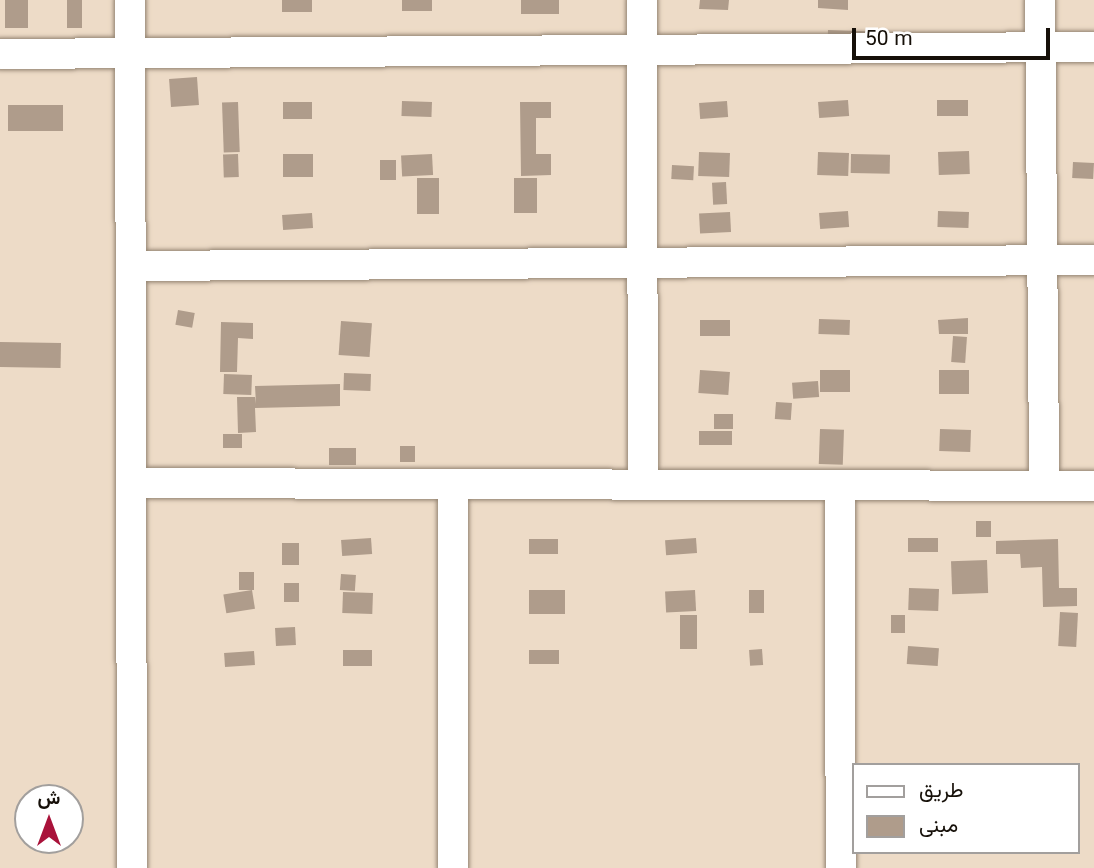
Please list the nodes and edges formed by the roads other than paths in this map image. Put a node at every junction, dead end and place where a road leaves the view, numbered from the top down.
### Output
1 (130, 0) edge
2 (642, 0) edge
3 (1040, 0) edge
4 (1041, 47) junction
5 (1094, 47) edge
6 (643, 50) junction
7 (130, 53) junction
8 (0, 54) edge
9 (1042, 260) junction
10 (1094, 260) edge
11 (643, 263) junction
12 (131, 266) junction
13 (131, 483) junction
14 (453, 484) junction
15 (643, 484) junction
16 (840, 485) junction
17 (1044, 485) junction
18 (1094, 485) edge
19 (132, 868) edge
20 (453, 868) edge
21 (841, 868) edge

1 - 7 street
2 - 6 street
3 - 4 street
4 - 5 street
4 - 6 street
4 - 9 street
6 - 7 street
6 - 11 street
7 - 8 street
7 - 12 street
9 - 10 street
9 - 11 street
9 - 17 street
11 - 12 street
11 - 15 street
12 - 13 street
13 - 14 street
13 - 19 street
14 - 15 street
14 - 20 street
15 - 16 street
16 - 17 street
16 - 21 street
17 - 18 street

